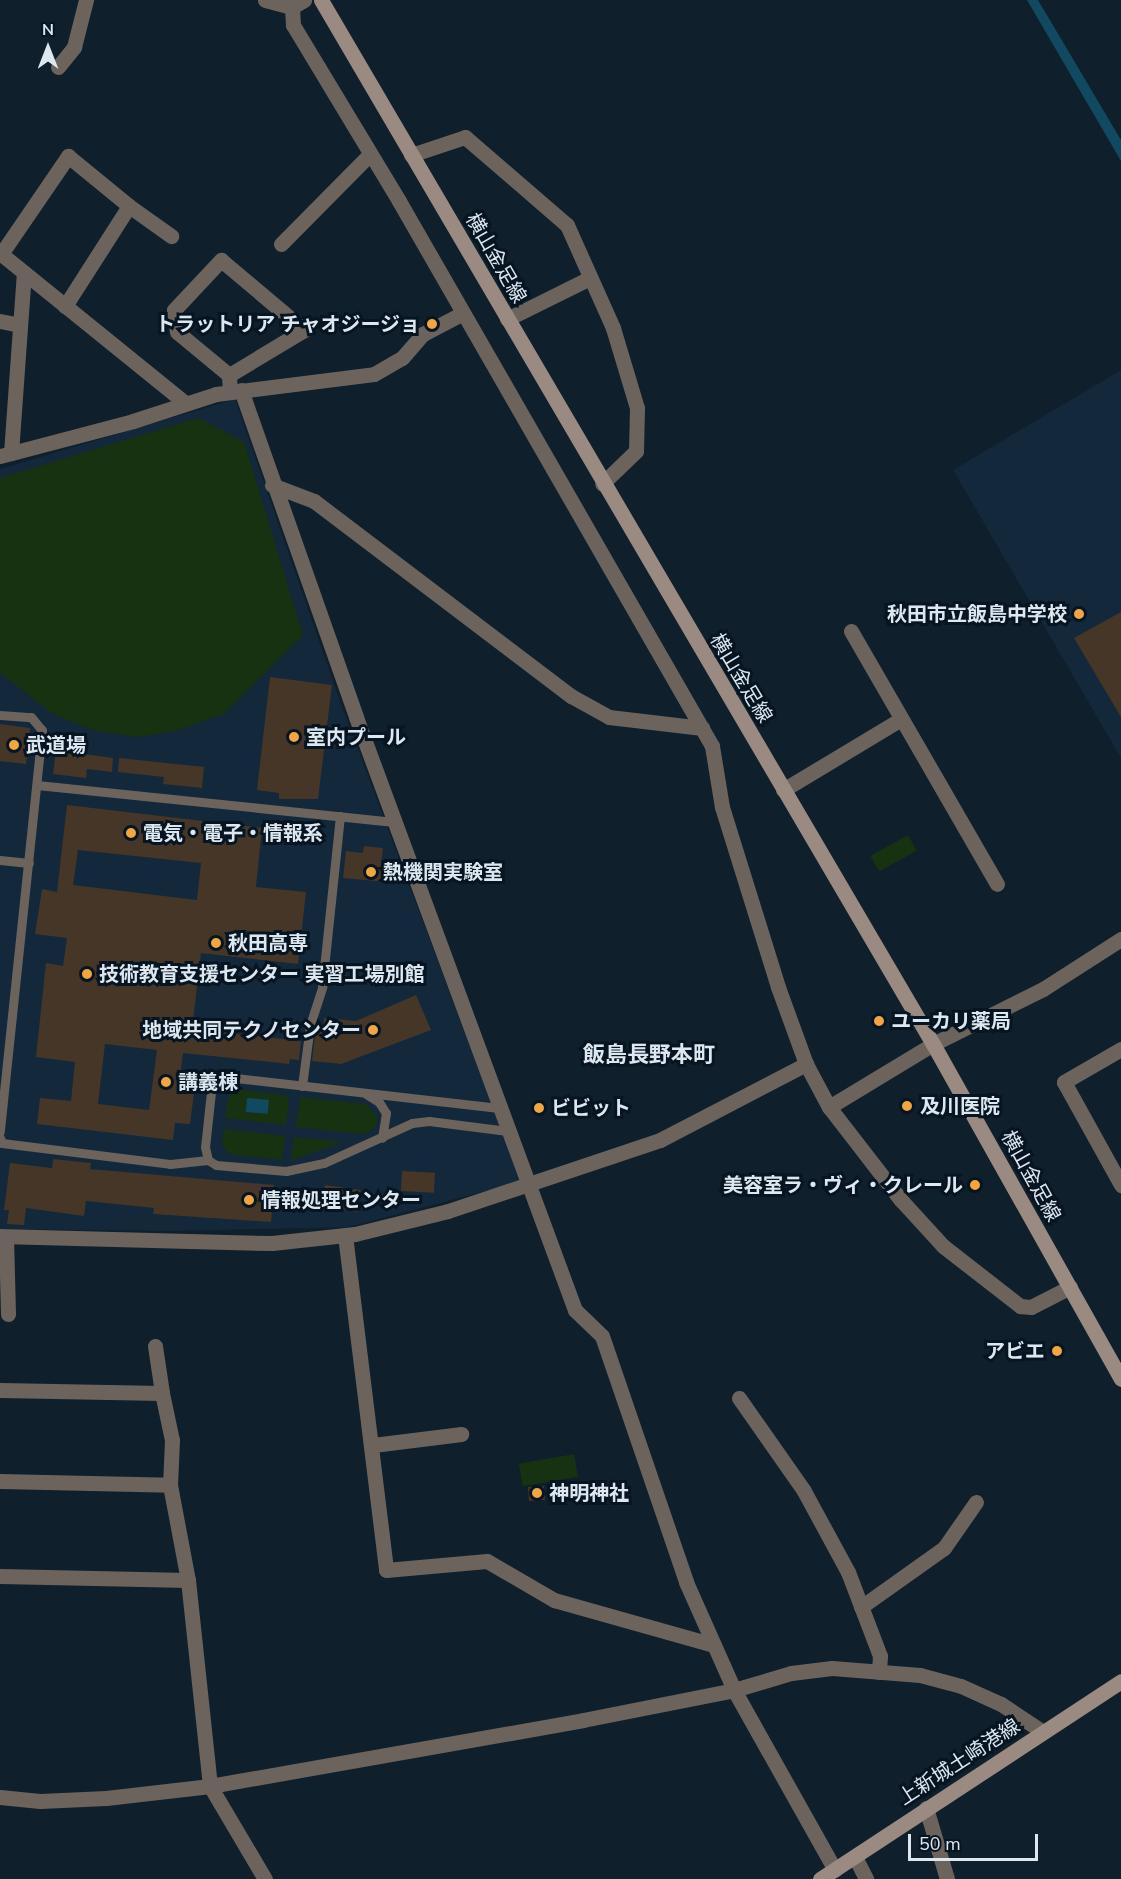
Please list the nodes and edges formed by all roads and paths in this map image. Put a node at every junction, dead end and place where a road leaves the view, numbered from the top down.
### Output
1 (86, 0) edge
2 (265, 0) edge
3 (321, 0) edge
4 (298, 4) edge
5 (58, 67) dead end
6 (370, 154) junction
7 (411, 155) junction
8 (129, 206) junction
9 (171, 236) dead end
10 (280, 244) dead end
11 (0, 254) edge
12 (24, 272) junction
13 (590, 278) junction
14 (65, 306) junction
15 (463, 313) junction
16 (507, 319) junction
17 (0, 321) edge
18 (20, 325) junction
19 (229, 375) junction
20 (236, 391) junction
21 (185, 403) junction
22 (5, 455) edge
23 (272, 484) junction
24 (602, 484) junction
25 (851, 631) dead end
26 (0, 715) edge
27 (901, 719) junction
28 (702, 728) junction
29 (37, 785) junction
30 (783, 790) junction
31 (340, 816) junction
32 (394, 822) junction
33 (0, 860) edge
34 (29, 863) junction
35 (996, 884) dead end
36 (1121, 939) edge
37 (933, 1044) junction
38 (1121, 1049) edge
39 (806, 1064) junction
40 (302, 1086) junction
41 (364, 1093) junction
42 (828, 1107) junction
43 (499, 1108) junction
44 (507, 1131) junction
45 (0, 1132) edge
46 (0, 1138) edge
47 (382, 1138) junction
48 (208, 1160) junction
49 (1118, 1175) edge
50 (527, 1186) junction
51 (345, 1235) junction
52 (3, 1236) edge
53 (1070, 1287) junction
54 (8, 1314) dead end
55 (155, 1346) dead end
56 (1121, 1379) edge
57 (0, 1389) edge
58 (162, 1393) junction
59 (740, 1398) dead end
60 (461, 1434) dead end
61 (373, 1445) junction
62 (0, 1481) edge
63 (170, 1485) junction
64 (976, 1502) dead end
65 (0, 1576) edge
66 (188, 1580) junction
67 (861, 1607) junction
68 (714, 1645) junction
69 (879, 1672) junction
70 (1121, 1681) edge
71 (734, 1690) junction
72 (1043, 1732) junction
73 (210, 1786) junction
74 (0, 1797) edge
75 (926, 1808) junction
76 (855, 1857) junction
77 (835, 1870) junction
78 (266, 1879) edge
79 (820, 1879) edge
80 (866, 1879) edge
81 (946, 1879) edge

1 - 5 street
2 - 4 street
3 - 7 street, 横山金足線
4 - 6 street
6 - 10 street
6 - 15 street
7 - 13 street
7 - 16 street, 横山金足線
8 - 9 street
8 - 11 street
8 - 14 street
11 - 12 street
12 - 14 street
12 - 18 street
13 - 16 street
13 - 24 street
14 - 21 street
15 - 20 street
15 - 28 street
16 - 24 street, 横山金足線
17 - 18 street
18 - 22 street
19 - 19 street
19 - 20 street
20 - 21 street
20 - 23 street
21 - 22 street
23 - 28 street
23 - 32 street
24 - 30 street, 横山金足線
25 - 27 street
26 - 29 lane
27 - 30 street
27 - 35 street
28 - 39 street
29 - 31 lane
29 - 34 lane
30 - 37 street, 横山金足線
31 - 32 lane
31 - 40 lane
32 - 43 street
33 - 34 lane
34 - 45 lane
36 - 37 street
37 - 42 street
37 - 53 street, 横山金足線
38 - 49 street
39 - 42 street
39 - 50 street
40 - 41 lane
40 - 48 lane
41 - 43 lane
41 - 47 lane
42 - 53 street
43 - 44 street
44 - 47 lane
44 - 50 street
46 - 48 lane
47 - 48 lane
50 - 51 street
50 - 68 street
51 - 52 street
51 - 61 street
52 - 54 street
53 - 56 street, 横山金足線
55 - 58 street
57 - 58 street
58 - 63 street
59 - 67 street
60 - 61 street
61 - 68 street
62 - 63 street
63 - 66 street
64 - 67 street
65 - 66 street
66 - 73 street
67 - 69 street
68 - 71 street
69 - 71 street
69 - 72 street
70 - 72 street, 上新城土崎港線
71 - 73 street
71 - 77 street
72 - 75 street, 上新城土崎港線
73 - 74 street
73 - 78 street
75 - 76 street, 上新城土崎港線
75 - 81 street
76 - 77 street, 上新城土崎港線
76 - 80 street
77 - 79 street, 上新城土崎港線

